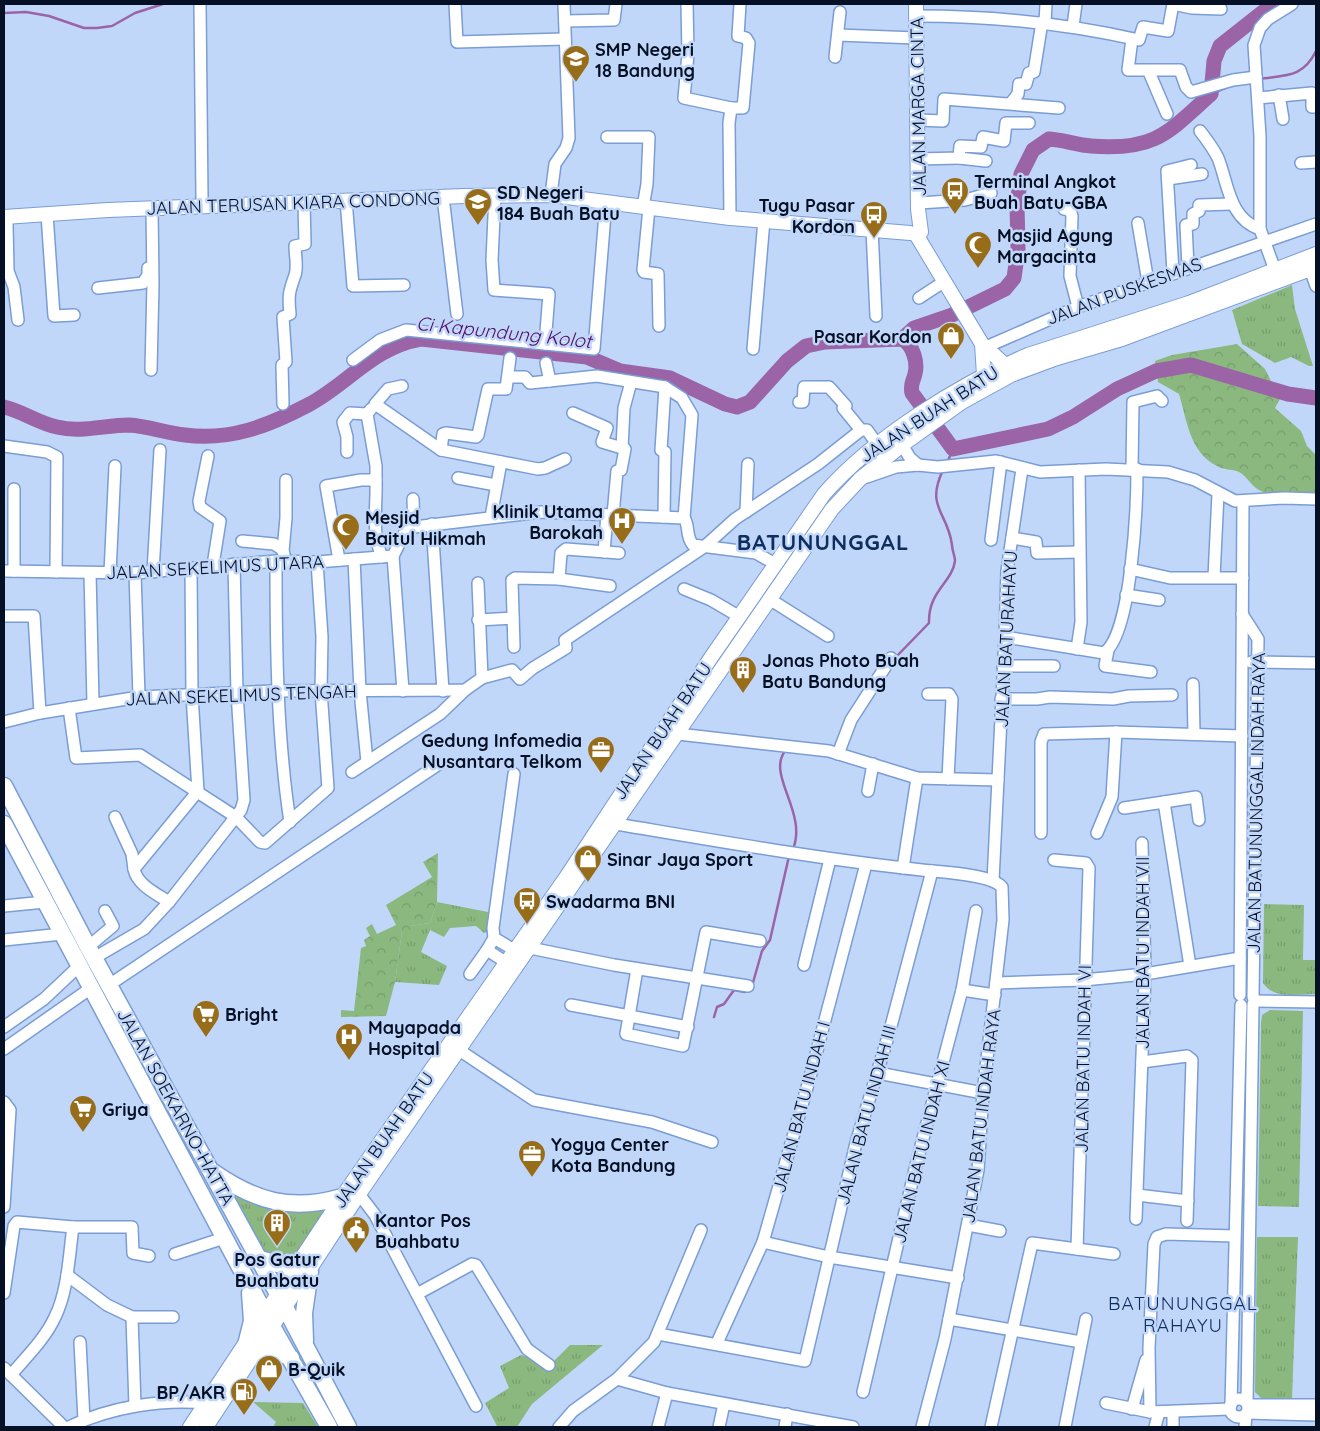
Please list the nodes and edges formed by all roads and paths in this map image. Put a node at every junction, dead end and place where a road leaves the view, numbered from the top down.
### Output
1 (200, 4) edge
2 (455, 4) edge
3 (564, 4) edge
4 (616, 4) edge
5 (687, 4) edge
6 (740, 4) edge
7 (1046, 4) edge
8 (1076, 4) edge
9 (1173, 4) edge
10 (1292, 4) edge
11 (1221, 9) dead end
12 (917, 10) edge
13 (840, 12) dead end
14 (564, 21) junction
15 (1044, 23) junction
16 (1072, 26) junction
17 (838, 35) junction
18 (916, 38) junction
19 (565, 39) junction
20 (1132, 39) junction
21 (835, 56) dead end
22 (1149, 72) junction
23 (1256, 79) junction
24 (1279, 95) junction
25 (1258, 98) junction
26 (1011, 103) junction
27 (1316, 107) edge
28 (731, 108) junction
29 (1058, 108) dead end
30 (1167, 114) dead end
31 (1283, 119) dead end
32 (918, 120) junction
33 (1029, 123) dead end
34 (1200, 131) dead end
35 (607, 137) dead end
36 (959, 158) junction
37 (918, 159) junction
38 (986, 161) dead end
39 (1301, 162) dead end
40 (1316, 162) edge
41 (1191, 165) dead end
42 (1202, 174) dead end
43 (1168, 179) junction
44 (991, 193) dead end
45 (495, 195) junction
46 (551, 195) junction
47 (443, 197) junction
48 (202, 199) dead end
49 (346, 200) junction
50 (304, 202) junction
51 (606, 202) junction
52 (1232, 204) junction
53 (918, 206) junction
54 (646, 207) junction
55 (1064, 208) dead end
56 (150, 209) junction
57 (46, 214) junction
58 (4, 218) edge
59 (730, 218) junction
60 (764, 220) junction
61 (1138, 223) dead end
62 (1316, 224) edge
63 (872, 229) junction
64 (1260, 229) junction
65 (915, 231) junction
66 (1264, 242) junction
67 (1316, 254) edge
68 (1188, 267) junction
69 (1313, 268) edge
70 (1275, 270) junction
71 (1173, 272) junction
72 (945, 281) junction
73 (1148, 282) junction
74 (404, 285) dead end
75 (1316, 286) edge
76 (98, 288) dead end
77 (919, 298) dead end
78 (1078, 307) junction
79 (457, 314) dead end
80 (74, 315) dead end
81 (876, 316) dead end
82 (18, 320) dead end
83 (659, 326) dead end
84 (545, 344) junction
85 (984, 345) junction
86 (753, 349) dead end
87 (510, 358) dead end
88 (353, 360) dead end
89 (546, 363) dead end
90 (1006, 364) junction
91 (151, 370) dead end
92 (984, 375) junction
93 (508, 377) junction
94 (550, 381) junction
95 (631, 382) junction
96 (402, 386) dead end
97 (665, 386) junction
98 (1162, 401) dead end
99 (799, 402) dead end
100 (283, 404) dead end
101 (375, 404) junction
102 (938, 412) junction
103 (573, 413) dead end
104 (367, 414) junction
105 (862, 430) junction
106 (877, 444) junction
107 (904, 444) junction
108 (4, 446) edge
109 (625, 449) junction
110 (160, 450) dead end
111 (441, 450) junction
112 (347, 452) dead end
113 (208, 456) dead end
114 (565, 459) dead end
115 (501, 462) junction
116 (1001, 462) junction
117 (748, 464) dead end
118 (918, 464) junction
119 (115, 466) dead end
120 (1022, 469) junction
121 (1135, 469) junction
122 (1079, 470) junction
123 (458, 478) dead end
124 (860, 479) junction
125 (286, 480) dead end
126 (376, 480) junction
127 (496, 486) junction
128 (14, 489) dead end
129 (1218, 494) junction
130 (413, 499) dead end
131 (1316, 499) edge
132 (1243, 502) junction
133 (746, 512) junction
134 (610, 515) junction
135 (491, 517) junction
136 (664, 517) junction
137 (684, 518) junction
138 (432, 524) junction
139 (414, 527) junction
140 (1012, 538) junction
141 (242, 540) dead end
142 (991, 540) dead end
143 (704, 547) junction
144 (604, 552) junction
145 (1079, 552) junction
146 (619, 553) dead end
147 (281, 557) junction
148 (388, 557) junction
149 (354, 559) junction
150 (339, 560) junction
151 (317, 562) junction
152 (234, 564) junction
153 (775, 564) junction
154 (213, 566) junction
155 (191, 568) junction
156 (1130, 570) junction
157 (9, 571) edge
158 (56, 572) junction
159 (153, 572) junction
160 (90, 573) junction
161 (110, 573) junction
162 (135, 573) junction
163 (1214, 578) junction
164 (1243, 578) junction
165 (559, 579) junction
166 (478, 583) dead end
167 (610, 586) dead end
168 (684, 589) dead end
169 (1126, 595) junction
170 (771, 600) junction
171 (1159, 600) dead end
172 (1242, 614) junction
173 (4, 616) edge
174 (740, 617) junction
175 (513, 618) junction
176 (478, 620) junction
177 (828, 636) dead end
178 (1006, 637) junction
179 (514, 647) dead end
180 (1077, 649) junction
181 (1106, 652) junction
182 (891, 658) dead end
183 (710, 659) junction
184 (1242, 662) junction
185 (1258, 662) junction
186 (1316, 663) edge
187 (1003, 666) junction
188 (1054, 666) dead end
189 (722, 667) junction
190 (1151, 672) dead end
191 (480, 680) junction
192 (1193, 684) dead end
193 (465, 690) junction
194 (278, 691) junction
195 (321, 691) junction
196 (360, 691) junction
197 (403, 691) junction
198 (443, 691) junction
199 (237, 693) junction
200 (928, 694) dead end
201 (192, 695) junction
202 (1172, 695) dead end
203 (139, 697) junction
204 (1001, 699) junction
205 (93, 703) junction
206 (69, 708) junction
207 (40, 713) junction
208 (4, 722) edge
209 (1116, 732) junction
210 (678, 734) junction
211 (1194, 734) junction
212 (1242, 736) junction
213 (838, 754) junction
214 (367, 762) junction
215 (438, 764) dead end
216 (872, 764) junction
217 (352, 772) dead end
218 (514, 774) dead end
219 (917, 778) junction
220 (948, 779) junction
221 (998, 780) junction
222 (4, 786) edge
223 (198, 791) junction
224 (868, 791) dead end
225 (1164, 802) junction
226 (1124, 808) dead end
227 (115, 817) dead end
228 (236, 817) junction
229 (1199, 820) dead end
230 (290, 822) junction
231 (4, 824) edge
232 (616, 824) junction
233 (1041, 832) dead end
234 (1097, 833) dead end
235 (1142, 843) dead end
236 (830, 860) junction
237 (1054, 860) dead end
238 (866, 864) junction
239 (903, 868) junction
240 (134, 869) junction
241 (932, 871) junction
242 (993, 880) junction
243 (43, 898) junction
244 (4, 899) edge
245 (169, 902) junction
246 (4, 906) edge
247 (106, 911) dead end
248 (976, 911) dead end
249 (62, 934) junction
250 (494, 938) junction
251 (4, 940) edge
252 (760, 941) dead end
253 (530, 948) junction
254 (487, 950) junction
255 (516, 951) junction
256 (91, 952) junction
257 (1230, 959) junction
258 (507, 963) junction
259 (804, 965) dead end
260 (79, 966) junction
261 (1190, 966) junction
262 (637, 968) junction
263 (470, 974) dead end
264 (1145, 974) junction
265 (696, 978) junction
266 (1084, 980) junction
267 (996, 983) junction
268 (109, 985) junction
269 (748, 986) dead end
270 (92, 988) junction
271 (962, 990) junction
272 (995, 995) junction
273 (1248, 1000) junction
274 (1316, 1002) edge
275 (572, 1005) dead end
276 (629, 1016) junction
277 (688, 1026) junction
278 (4, 1027) edge
279 (461, 1042) junction
280 (4, 1049) edge
281 (1142, 1062) junction
282 (878, 1073) junction
283 (937, 1085) junction
284 (983, 1093) junction
285 (4, 1102) edge
286 (712, 1142) dead end
287 (5, 1155) edge
288 (209, 1169) junction
289 (4, 1191) edge
290 (359, 1194) junction
291 (1137, 1195) junction
292 (342, 1197) junction
293 (1188, 1200) junction
294 (4, 1207) edge
295 (1136, 1219) dead end
296 (1187, 1221) dead end
297 (968, 1224) junction
298 (73, 1226) junction
299 (701, 1230) dead end
300 (1000, 1231) dead end
301 (1234, 1236) junction
302 (224, 1238) junction
303 (763, 1242) junction
304 (1077, 1249) junction
305 (175, 1254) dead end
306 (1114, 1254) dead end
307 (149, 1256) dead end
308 (828, 1258) junction
309 (260, 1259) junction
310 (305, 1266) junction
311 (892, 1268) junction
312 (67, 1275) junction
313 (958, 1278) junction
314 (249, 1283) junction
315 (4, 1293) edge
316 (417, 1294) junction
317 (282, 1301) junction
318 (132, 1317) junction
319 (173, 1317) dead end
320 (1086, 1319) dead end
321 (269, 1320) junction
322 (949, 1320) junction
323 (1014, 1330) junction
324 (658, 1334) junction
325 (80, 1342) dead end
326 (1082, 1342) junction
327 (717, 1343) junction
328 (252, 1346) junction
329 (1149, 1348) junction
330 (306, 1349) junction
331 (291, 1358) junction
332 (549, 1365) dead end
333 (8, 1372) edge
334 (616, 1379) junction
335 (863, 1392) dead end
336 (667, 1393) junction
337 (206, 1402) junction
338 (1106, 1403) dead end
339 (724, 1404) junction
340 (1316, 1405) edge
341 (135, 1406) junction
342 (476, 1406) dead end
343 (1132, 1409) junction
344 (1231, 1409) junction
345 (1247, 1409) junction
346 (1154, 1412) junction
347 (1178, 1412) junction
348 (787, 1414) junction
349 (1316, 1414) edge
350 (84, 1420) junction
351 (840, 1426) edge
352 (64, 1427) edge
353 (69, 1427) edge
354 (190, 1427) edge
355 (206, 1427) edge
356 (329, 1427) edge
357 (348, 1427) edge
358 (559, 1427) edge
359 (658, 1427) edge
360 (720, 1427) edge
361 (785, 1427) edge
362 (853, 1427) edge
363 (922, 1427) edge
364 (991, 1427) edge
365 (1065, 1427) edge
366 (1155, 1427) edge
367 (1172, 1427) edge
368 (1232, 1427) edge
369 (1246, 1427) edge

1 - 48 street
2 - 19 street
3 - 14 street
4 - 14 street
5 - 28 street
6 - 28 street
7 - 15 street
8 - 16 street
9 - 11 street
9 - 20 street
10 - 23 street
12 - 15 street
12 - 18 main road, JALAN MARGA CINTA
13 - 17 street
14 - 19 street
15 - 16 street
15 - 26 street
16 - 20 street
17 - 18 street
17 - 21 street
18 - 32 main road, JALAN MARGA CINTA
19 - 46 street
20 - 22 street
22 - 23 street
22 - 30 street
23 - 25 street
24 - 25 street
24 - 27 street
24 - 31 street
25 - 64 street
26 - 29 street
26 - 32 street
28 - 59 street
32 - 37 main road, JALAN MARGA CINTA
33 - 36 street
34 - 52 street
35 - 54 street
36 - 37 street
36 - 38 street
37 - 53 main road, JALAN MARGA CINTA
39 - 40 street
41 - 43 street
42 - 43 street
43 - 71 street
44 - 53 street
45 - 46 main road, JALAN TERUSAN KIARA CONDONG
45 - 47 main road, JALAN TERUSAN KIARA CONDONG
45 - 84 street
46 - 51 main road, JALAN TERUSAN KIARA CONDONG
47 - 49 main road, JALAN TERUSAN KIARA CONDONG
47 - 79 street
49 - 50 main road, JALAN TERUSAN KIARA CONDONG
49 - 74 street
50 - 56 main road, JALAN TERUSAN KIARA CONDONG
50 - 100 street
51 - 54 main road, JALAN TERUSAN KIARA CONDONG
51 - 84 street
52 - 64 street
52 - 68 street
53 - 65 main road, JALAN MARGA CINTA
54 - 59 main road, JALAN TERUSAN KIARA CONDONG
54 - 83 street
55 - 78 street
56 - 57 main road, JALAN TERUSAN KIARA CONDONG
56 - 76 street
56 - 91 street
57 - 58 main road, JALAN TERUSAN KIARA CONDONG
57 - 80 street
58 - 82 street
59 - 60 main road, JALAN TERUSAN KIARA CONDONG
60 - 63 main road, JALAN TERUSAN KIARA CONDONG
60 - 86 street
61 - 73 street
62 - 66 street, JALAN PUSKESMAS
63 - 65 main road, JALAN TERUSAN KIARA CONDONG
63 - 81 street
64 - 66 street
65 - 72 main road
66 - 68 street, JALAN PUSKESMAS
66 - 70 street
67 - 70 main road, JALAN BUAH BATU
68 - 71 street, JALAN PUSKESMAS
69 - 75 street
69 - 102 main road, JALAN BUAH BATU
70 - 90 main road, JALAN BUAH BATU
71 - 73 street, JALAN PUSKESMAS
72 - 77 street
72 - 85 main road
73 - 78 street, JALAN PUSKESMAS
78 - 85 street, JALAN PUSKESMAS
84 - 88 street
85 - 90 main road
85 - 92 main road
87 - 93 street
89 - 94 street
90 - 92 main road, JALAN BUAH BATU
92 - 102 main road, JALAN BUAH BATU
93 - 94 street
93 - 111 street
94 - 95 street
95 - 97 street
95 - 109 street
96 - 101 street
97 - 136 street
97 - 137 street
98 - 121 street
99 - 105 street
101 - 104 street
101 - 111 street
102 - 106 main road, JALAN BUAH BATU
102 - 107 main road, JALAN BUAH BATU
103 - 109 street
104 - 112 street
104 - 126 street
105 - 106 street
105 - 133 street
106 - 153 main road, JALAN BUAH BATU
107 - 118 street
107 - 124 main road, JALAN BUAH BATU
108 - 158 street
109 - 134 street
110 - 159 street
111 - 115 street
113 - 154 street
114 - 115 street
115 - 127 street
116 - 118 street
116 - 120 street
116 - 142 street
117 - 133 street
118 - 124 street
119 - 161 street
120 - 122 street
120 - 140 street, JALAN BATURAHAYU
121 - 122 street
121 - 129 street
121 - 156 street
122 - 145 street
123 - 127 street
124 - 170 main road, JALAN BUAH BATU
125 - 147 street
126 - 148 street
126 - 150 street
127 - 135 street
128 - 157 street
129 - 132 street
129 - 163 street
130 - 139 street
131 - 132 street
132 - 164 street, JALAN BATUNUNGGAL INDAH RAYA
133 - 143 street
134 - 135 street
134 - 136 street
134 - 144 street
135 - 138 street
136 - 137 street
137 - 143 street
138 - 139 street
138 - 198 street
139 - 148 street
140 - 145 street
140 - 178 street, JALAN BATURAHAYU
141 - 147 street
143 - 153 street
143 - 191 street, JALAN SEKELIMUS TENGAH
144 - 146 street
144 - 165 street
145 - 180 street
147 - 151 street, JALAN SEKELIMUS UTARA
147 - 152 street, JALAN SEKELIMUS UTARA
147 - 194 street
148 - 149 street, JALAN SEKELIMUS UTARA
148 - 197 street
149 - 150 street, JALAN SEKELIMUS UTARA
149 - 196 street
150 - 151 street, JALAN SEKELIMUS UTARA
151 - 195 street
152 - 154 street, JALAN SEKELIMUS UTARA
152 - 199 street
153 - 174 main road, JALAN BUAH BATU
154 - 155 street, JALAN SEKELIMUS UTARA
155 - 159 street, JALAN SEKELIMUS UTARA
155 - 201 street
156 - 163 street
156 - 169 street
157 - 158 street, JALAN SEKELIMUS UTARA
158 - 160 street, JALAN SEKELIMUS UTARA
159 - 162 street, JALAN SEKELIMUS UTARA
160 - 161 street, JALAN SEKELIMUS UTARA
160 - 205 street
161 - 162 street, JALAN SEKELIMUS UTARA
162 - 203 street
163 - 164 street
164 - 172 street, JALAN BATUNUNGGAL INDAH RAYA
165 - 167 street
165 - 175 street
166 - 176 street
168 - 174 street
169 - 171 street
169 - 181 street
170 - 177 street
170 - 189 main road, JALAN BUAH BATU
172 - 184 street, JALAN BATUNUNGGAL INDAH RAYA
172 - 185 street, JALAN BATUNUNGGAL INDAH RAYA
173 - 207 street
174 - 183 main road, JALAN BUAH BATU
175 - 176 street
175 - 179 street
176 - 191 street
178 - 180 street
178 - 187 street, JALAN BATURAHAYU
180 - 181 street
181 - 190 street
182 - 213 street
183 - 189 main road
183 - 255 main road, JALAN BUAH BATU
184 - 185 street
184 - 212 street, JALAN BATUNUNGGAL INDAH RAYA
185 - 186 street
185 - 273 street, JALAN BATUNUNGGAL INDAH RAYA
187 - 188 street
187 - 204 street, JALAN BATURAHAYU
189 - 210 main road, JALAN BUAH BATU
191 - 193 street, JALAN SEKELIMUS TENGAH
192 - 211 street
193 - 198 street, JALAN SEKELIMUS TENGAH
193 - 214 street
194 - 195 street, JALAN SEKELIMUS TENGAH
194 - 199 street, JALAN SEKELIMUS TENGAH
194 - 230 street
195 - 196 street, JALAN SEKELIMUS TENGAH
195 - 230 street
196 - 197 street, JALAN SEKELIMUS TENGAH
196 - 214 street
197 - 198 street, JALAN SEKELIMUS TENGAH
199 - 201 street, JALAN SEKELIMUS TENGAH
199 - 228 street
200 - 220 street
201 - 203 street, JALAN SEKELIMUS TENGAH
201 - 223 street
202 - 204 street
203 - 205 street, JALAN SEKELIMUS TENGAH
204 - 221 street, JALAN BATURAHAYU
205 - 206 street, JALAN SEKELIMUS TENGAH
206 - 207 street, JALAN SEKELIMUS TENGAH
206 - 223 street
207 - 208 street, JALAN SEKELIMUS TENGAH
209 - 211 street
209 - 233 street
209 - 234 street
210 - 213 street
210 - 232 main road, JALAN BUAH BATU
211 - 212 street
212 - 257 street, JALAN BATUNUNGGAL INDAH RAYA
213 - 216 street
214 - 217 street
215 - 268 street
216 - 219 street
216 - 224 street
218 - 250 street
219 - 220 street
219 - 239 street
220 - 221 street
221 - 242 street, JALAN BATURAHAYU
222 - 256 highway, JALAN SOEKARNO-HATTA
223 - 228 street
223 - 240 street
225 - 226 street
225 - 229 street
225 - 261 street
227 - 240 street
228 - 230 street
228 - 245 street
231 - 243 highway, JALAN SOEKARNO-HATTA
232 - 236 street
232 - 253 main road, JALAN BUAH BATU
235 - 264 street, JALAN BATU INDAH VII
236 - 238 street
236 - 259 street
237 - 266 street, JALAN BATU INDAH VI
238 - 239 street
238 - 303 street, JALAN BATU INDAH I
239 - 241 street
240 - 245 street
241 - 242 street
241 - 282 street, JALAN BATU INDAH III
242 - 267 street, JALAN BATU INDAH RAYA
243 - 244 street
243 - 246 street
243 - 249 highway, JALAN SOEKARNO-HATTA
245 - 256 street
247 - 256 street
248 - 271 street, JALAN BATU INDAH XI
249 - 251 street
249 - 260 highway, JALAN SOEKARNO-HATTA
250 - 254 street
250 - 255 street
252 - 265 street
253 - 262 street
253 - 279 main road, JALAN BUAH BATU
254 - 258 street
254 - 263 street
255 - 258 main road, JALAN BUAH BATU
256 - 268 highway, JALAN SOEKARNO-HATTA
257 - 261 street
257 - 273 street, JALAN BATUNUNGGAL INDAH RAYA
258 - 279 main road, JALAN BUAH BATU
260 - 270 highway, JALAN SOEKARNO-HATTA
260 - 278 street
261 - 264 street
262 - 265 street
262 - 276 street
264 - 266 street
264 - 281 street, JALAN BATU INDAH VII
265 - 269 street
265 - 277 street
266 - 267 street
266 - 304 street, JALAN BATU INDAH VI
267 - 272 street, JALAN BATU INDAH RAYA
268 - 288 highway, JALAN SOEKARNO-HATTA
270 - 280 street
270 - 302 highway, JALAN SOEKARNO-HATTA
271 - 272 street
271 - 283 street, JALAN BATU INDAH XI
272 - 284 street, JALAN BATU INDAH RAYA
273 - 274 street
273 - 301 street, JALAN BATUNUNGGAL INDAH RAYA
273 - 345 street, JALAN BATUNUNGGAL INDAH RAYA
275 - 276 street
276 - 277 street
276 - 277 street
279 - 286 street
279 - 290 main road, JALAN BUAH BATU
279 - 292 main road, JALAN BUAH BATU
281 - 291 street, JALAN BATU INDAH VII
281 - 293 street, JALAN BATU INDAH VII
282 - 283 street
282 - 308 street, JALAN BATU INDAH III
283 - 284 street
283 - 311 street, JALAN BATU INDAH XI
284 - 297 street, JALAN BATU INDAH RAYA
285 - 287 street
287 - 289 street
288 - 292 highway
288 - 309 highway, JALAN SOEKARNO-HATTA
289 - 294 street
290 - 310 main road, JALAN BUAH BATU
290 - 316 street
291 - 293 street
291 - 295 street, JALAN BATU INDAH VII
292 - 310 main road, JALAN BUAH BATU
293 - 296 street
297 - 300 street
297 - 313 street, JALAN BATU INDAH RAYA
298 - 307 street
298 - 312 street
298 - 315 street
299 - 324 street
301 - 329 street
301 - 344 street, JALAN BATUNUNGGAL INDAH RAYA
302 - 305 street
302 - 314 highway, JALAN SOEKARNO-HATTA
303 - 308 street
303 - 327 street, JALAN BATU INDAH I
304 - 306 street
304 - 323 street
308 - 311 street
308 - 327 street, JALAN BATU INDAH III
309 - 310 highway
309 - 317 highway, JALAN SOEKARNO-HATTA
310 - 317 main road, JALAN BUAH BATU
310 - 330 highway
311 - 313 street
311 - 335 street, JALAN BATU INDAH XI
312 - 318 street
312 - 333 street
313 - 322 street, JALAN BATU INDAH RAYA
314 - 321 highway, JALAN SOEKARNO-HATTA
314 - 328 highway
316 - 332 street
316 - 342 street
317 - 321 main road, JALAN BUAH BATU
317 - 330 highway, JALAN SOEKARNO-HATTA
318 - 319 street
318 - 341 street
320 - 326 street
321 - 328 main road, JALAN BUAH BATU
321 - 331 highway, JALAN SOEKARNO-HATTA
322 - 323 street
322 - 363 street, JALAN BATU INDAH RAYA
323 - 326 street
323 - 364 street
324 - 327 street
324 - 334 street
325 - 350 street
326 - 365 street
328 - 331 highway
328 - 337 main road, JALAN BUAH BATU
328 - 355 main road, JALAN BUAH BATU
329 - 343 street
329 - 346 street
330 - 357 highway, JALAN SOEKARNO-HATTA
331 - 356 highway, JALAN SOEKARNO-HATTA
333 - 352 street
334 - 336 street
334 - 358 street
336 - 339 street
336 - 359 street
337 - 341 street
337 - 354 main road, JALAN BUAH BATU
338 - 343 street
339 - 348 street
339 - 360 street
340 - 345 street
341 - 350 street
343 - 346 street
344 - 345 street
344 - 347 street
344 - 368 street, JALAN BATUNUNGGAL INDAH RAYA
345 - 349 street
345 - 369 street, JALAN BATUNUNGGAL INDAH RAYA
346 - 347 street
346 - 366 street
347 - 367 street
348 - 351 street
348 - 361 street
350 - 353 street
351 - 362 street

